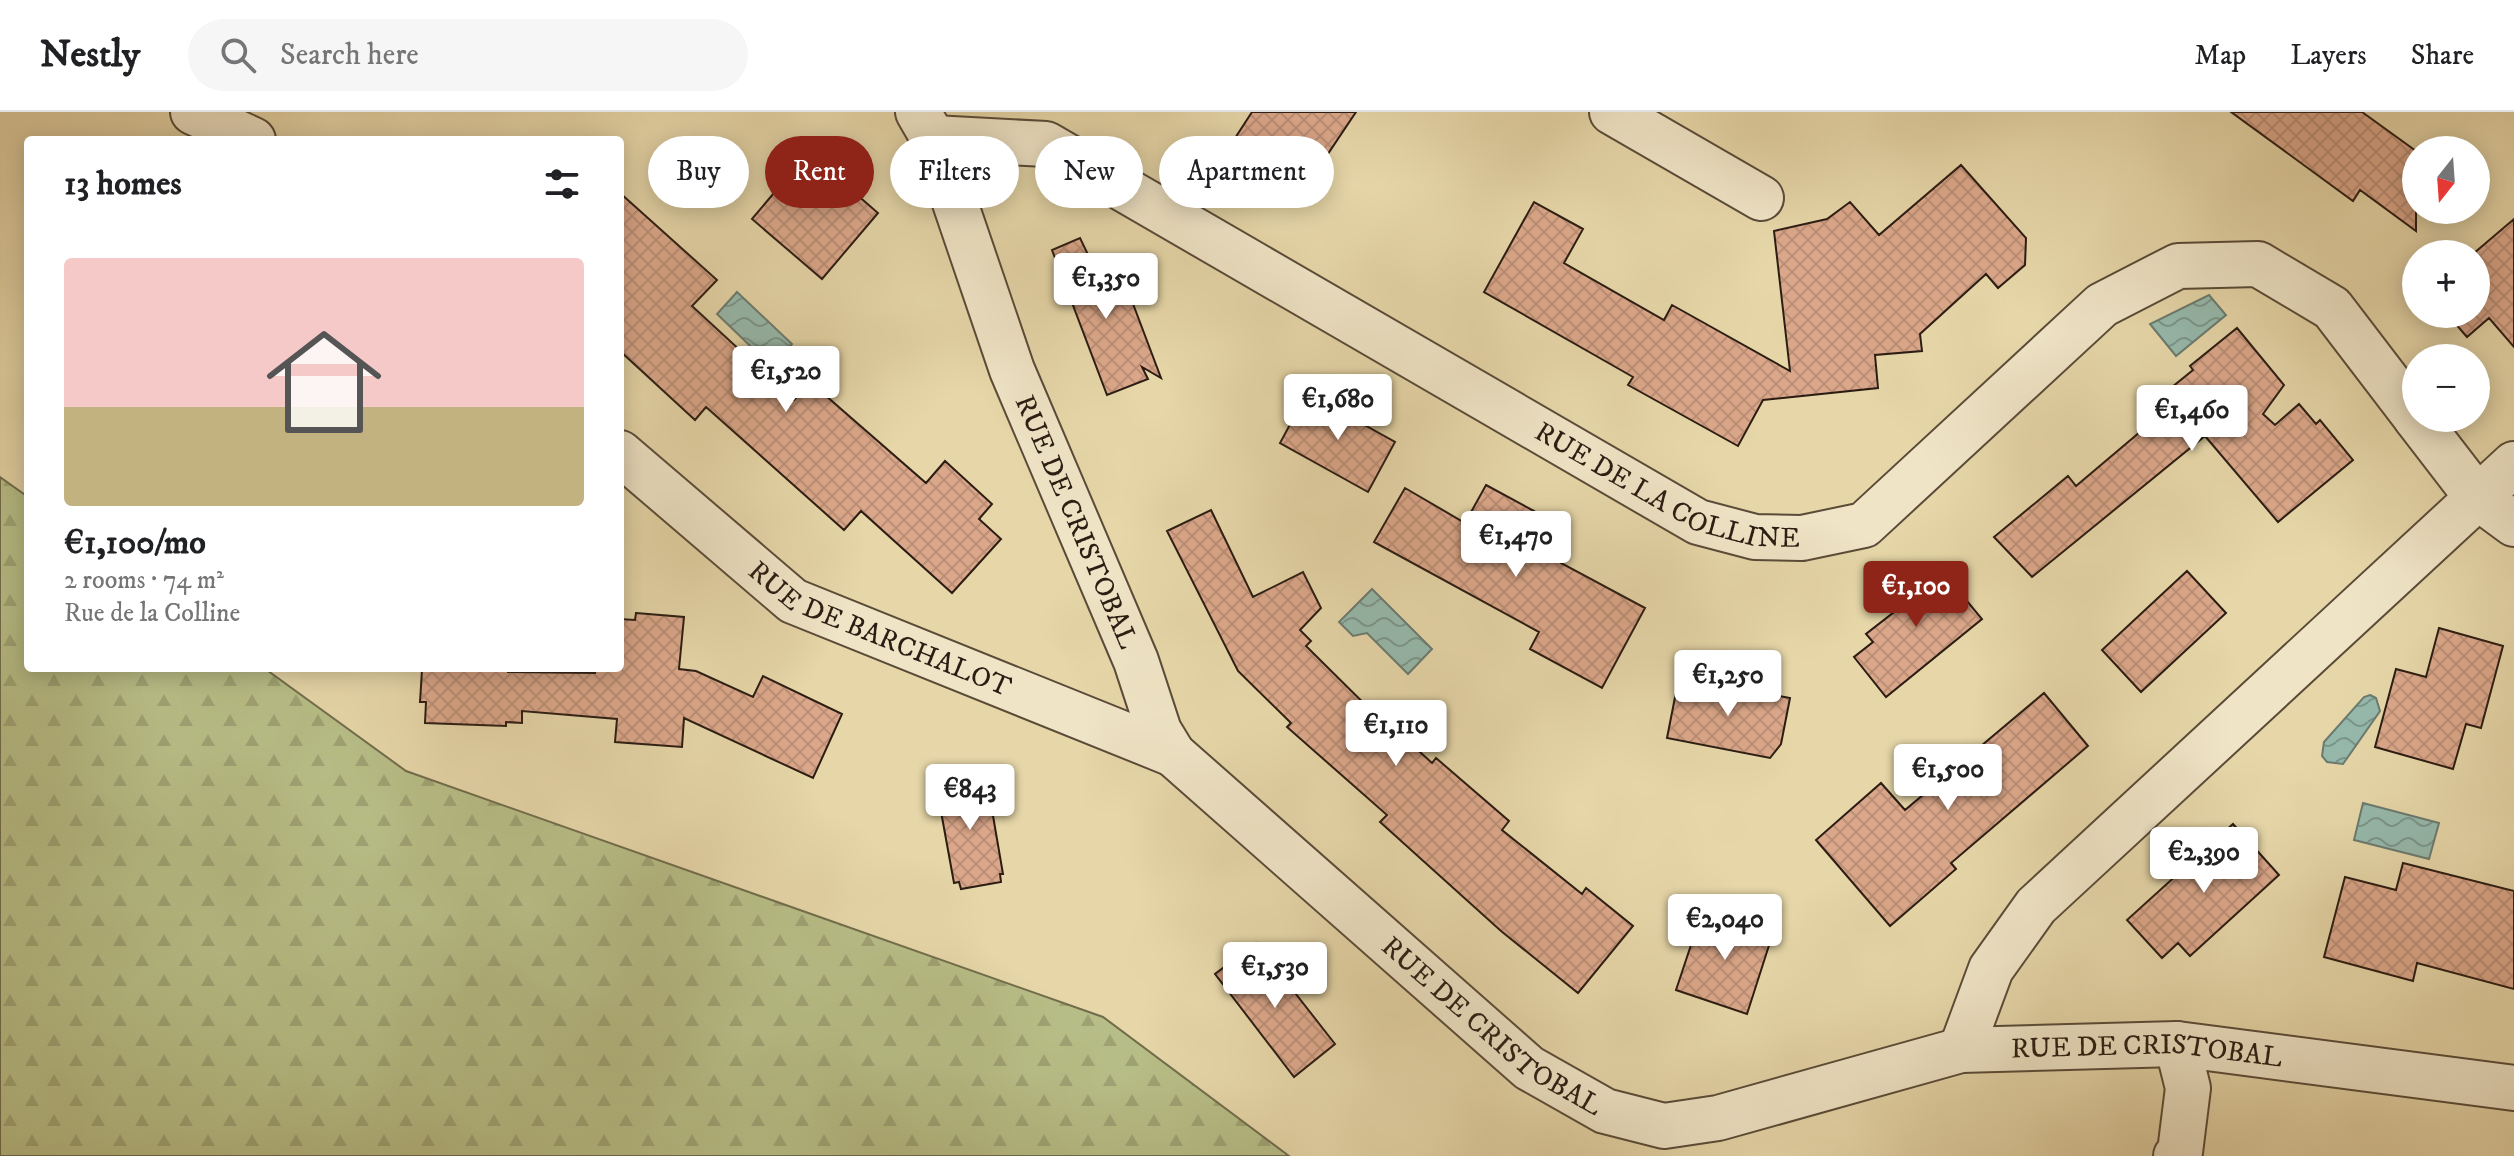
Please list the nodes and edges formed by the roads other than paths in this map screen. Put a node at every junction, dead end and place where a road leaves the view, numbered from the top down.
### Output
1 (193, 112) edge
2 (1612, 112) edge
3 (925, 125) edge
4 (244, 136) edge
5 (1761, 198) dead end
6 (2402, 400) edge
7 (2427, 432) edge
8 (624, 456) edge
9 (2514, 464) edge
10 (2476, 496) junction
11 (2514, 524) edge
12 (1173, 754) junction
13 (2177, 1044) junction
14 (1961, 1050) junction
15 (2514, 1088) edge
16 (2176, 1156) edge

1 - 4 street
2 - 5 street
3 - 6 street, RUE DE LA COLLINE
3 - 12 street, RUE DE CRISTOBAL
7 - 10 street, RUE DE LA COLLINE
8 - 12 street, RUE DE BARCHALOT
9 - 10 street
10 - 11 street, RUE DE LA COLLINE
10 - 14 street
12 - 14 street, RUE DE CRISTOBAL
13 - 14 street, RUE DE CRISTOBAL
13 - 15 street, RUE DE CRISTOBAL
13 - 16 street

